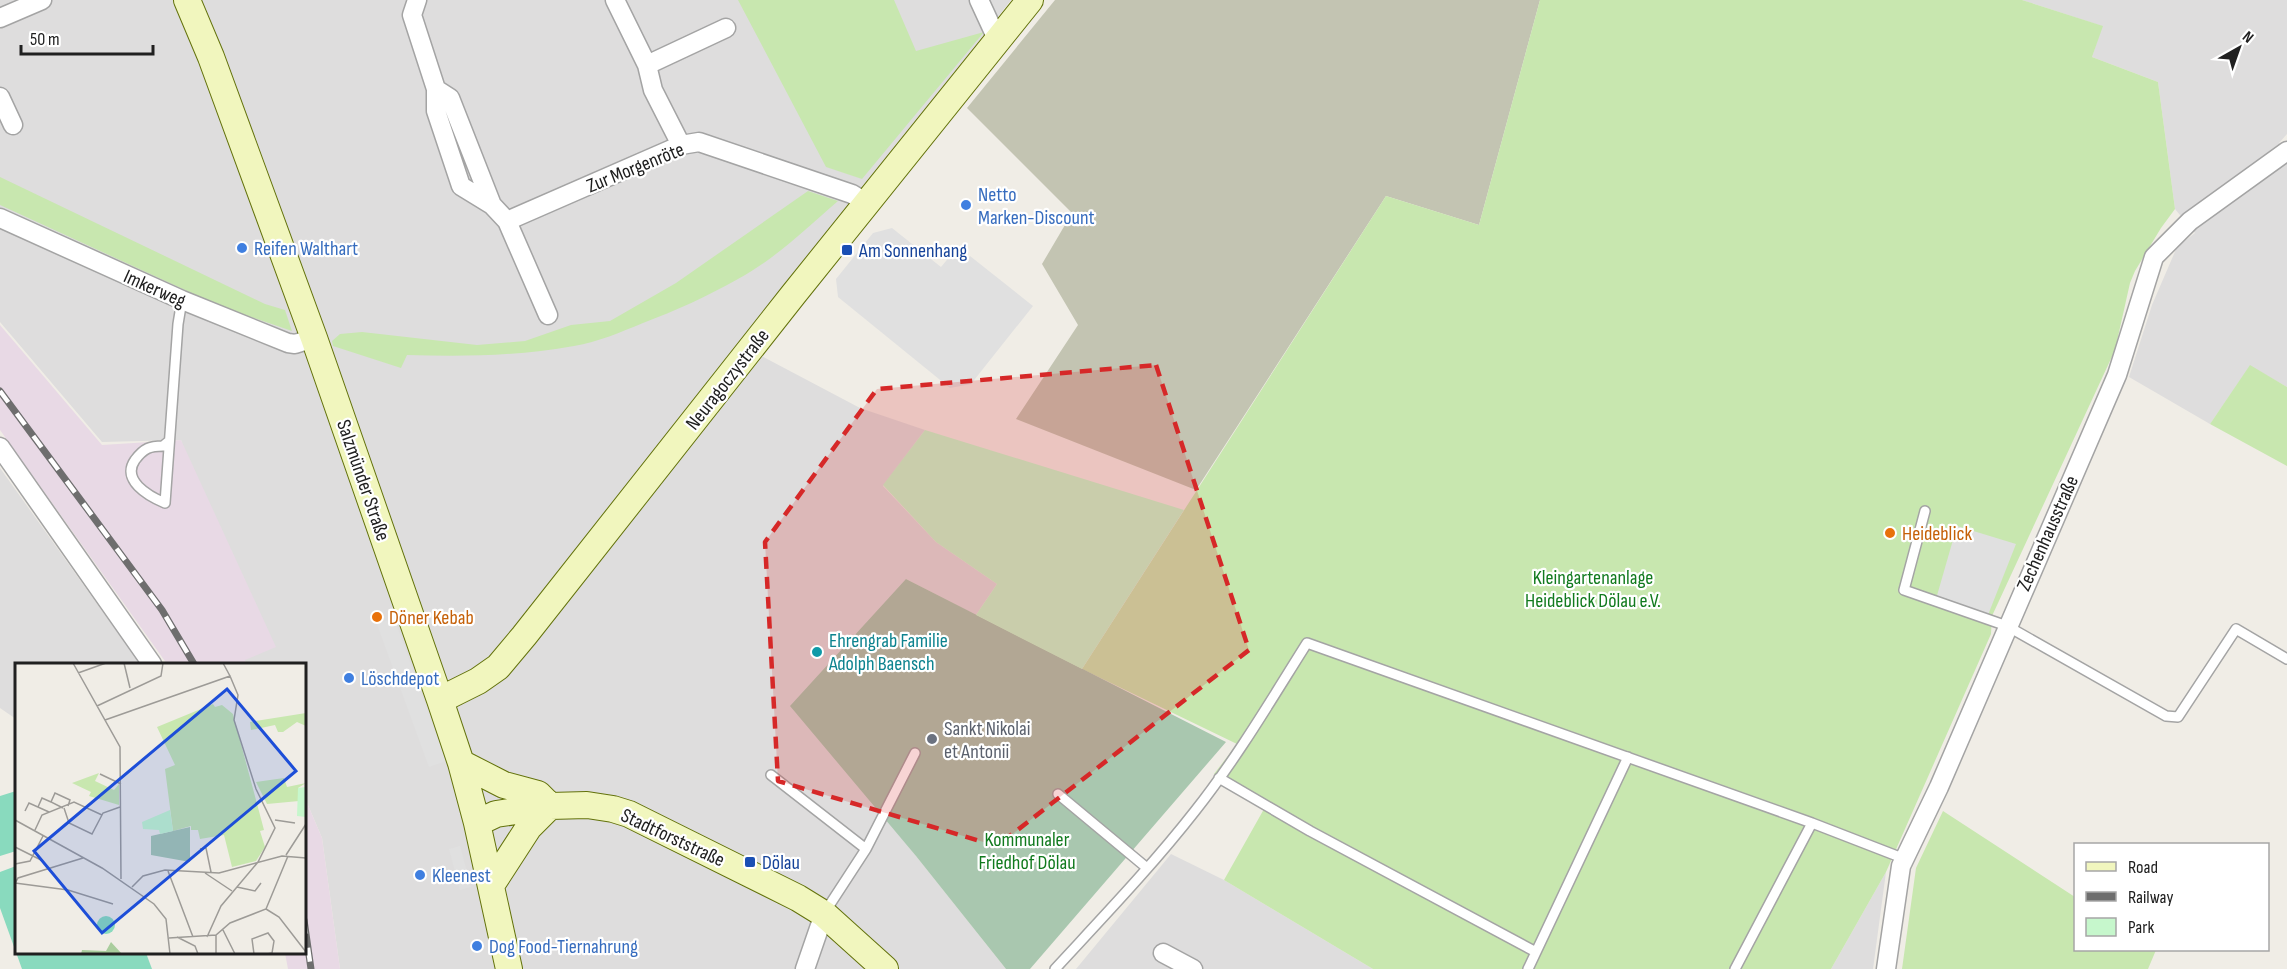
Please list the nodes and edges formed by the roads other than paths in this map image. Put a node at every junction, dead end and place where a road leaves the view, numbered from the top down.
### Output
1 (42, 0) edge
2 (187, 0) edge
3 (417, 0) edge
4 (615, 0) edge
5 (979, 0) edge
6 (1030, 0) edge
7 (0, 18) edge
8 (726, 28) dead end
9 (997, 39) junction
10 (647, 65) junction
11 (0, 97) edge
12 (13, 125) dead end
13 (681, 145) junction
14 (2287, 152) edge
15 (867, 203) junction
16 (0, 218) edge
17 (507, 221) junction
18 (182, 300) junction
19 (548, 315) dead end
20 (314, 338) junction
21 (169, 441) junction
22 (0, 447) edge
23 (1925, 511) dead end
24 (2007, 626) junction
25 (2287, 659) edge
26 (151, 663) edge
27 (440, 700) junction
28 (915, 753) dead end
29 (1628, 757) junction
30 (461, 763) junction
31 (771, 775) dead end
32 (1219, 778) junction
33 (1058, 794) dead end
34 (550, 806) junction
35 (477, 823) junction
36 (1812, 823) junction
37 (866, 849) junction
38 (1905, 859) junction
39 (1147, 868) junction
40 (492, 884) junction
41 (824, 914) junction
42 (1536, 952) junction
43 (1163, 953) dead end
44 (509, 969) edge
45 (805, 969) edge
46 (885, 969) edge
47 (1055, 969) edge
48 (1193, 969) edge
49 (1528, 969) edge
50 (1735, 969) edge
51 (1886, 969) edge

1 - 7 street
2 - 20 main road, Salzmünder Straße
3 - 17 street
4 - 10 street
5 - 9 street
6 - 9 main road, Neuragoczystraße
8 - 10 street
9 - 15 main road, Neuragoczystraße
10 - 13 street
11 - 12 street
13 - 15 street, Zur Morgenröte
13 - 17 street, Zur Morgenröte
14 - 24 street, Zechenhausstraße
15 - 27 main road, Neuragoczystraße
16 - 18 street, Imkerweg
17 - 19 street
18 - 20 street, Imkerweg
18 - 21 lane
20 - 27 main road, Salzmünder Straße
21 - 21 lane
22 - 26 street
23 - 24 lane
24 - 25 lane
24 - 38 street, Zechenhausstraße
27 - 30 main road, Salzmünder Straße
28 - 37 lane
29 - 32 lane
29 - 36 lane
29 - 42 lane
30 - 34 main road
30 - 35 main road, Salzmünder Straße
31 - 37 lane
32 - 39 lane
32 - 42 lane
33 - 39 lane
34 - 35 main road, Stadtforststraße
34 - 40 main road
34 - 41 main road, Stadtforststraße
35 - 40 main road, Salzmünder Straße
36 - 38 lane
36 - 50 lane
37 - 41 lane
38 - 51 street, Zechenhausstraße
39 - 47 lane
40 - 44 main road, Salzmünder Straße
41 - 45 street
41 - 46 main road, Stadtforststraße
42 - 49 lane
43 - 48 street

